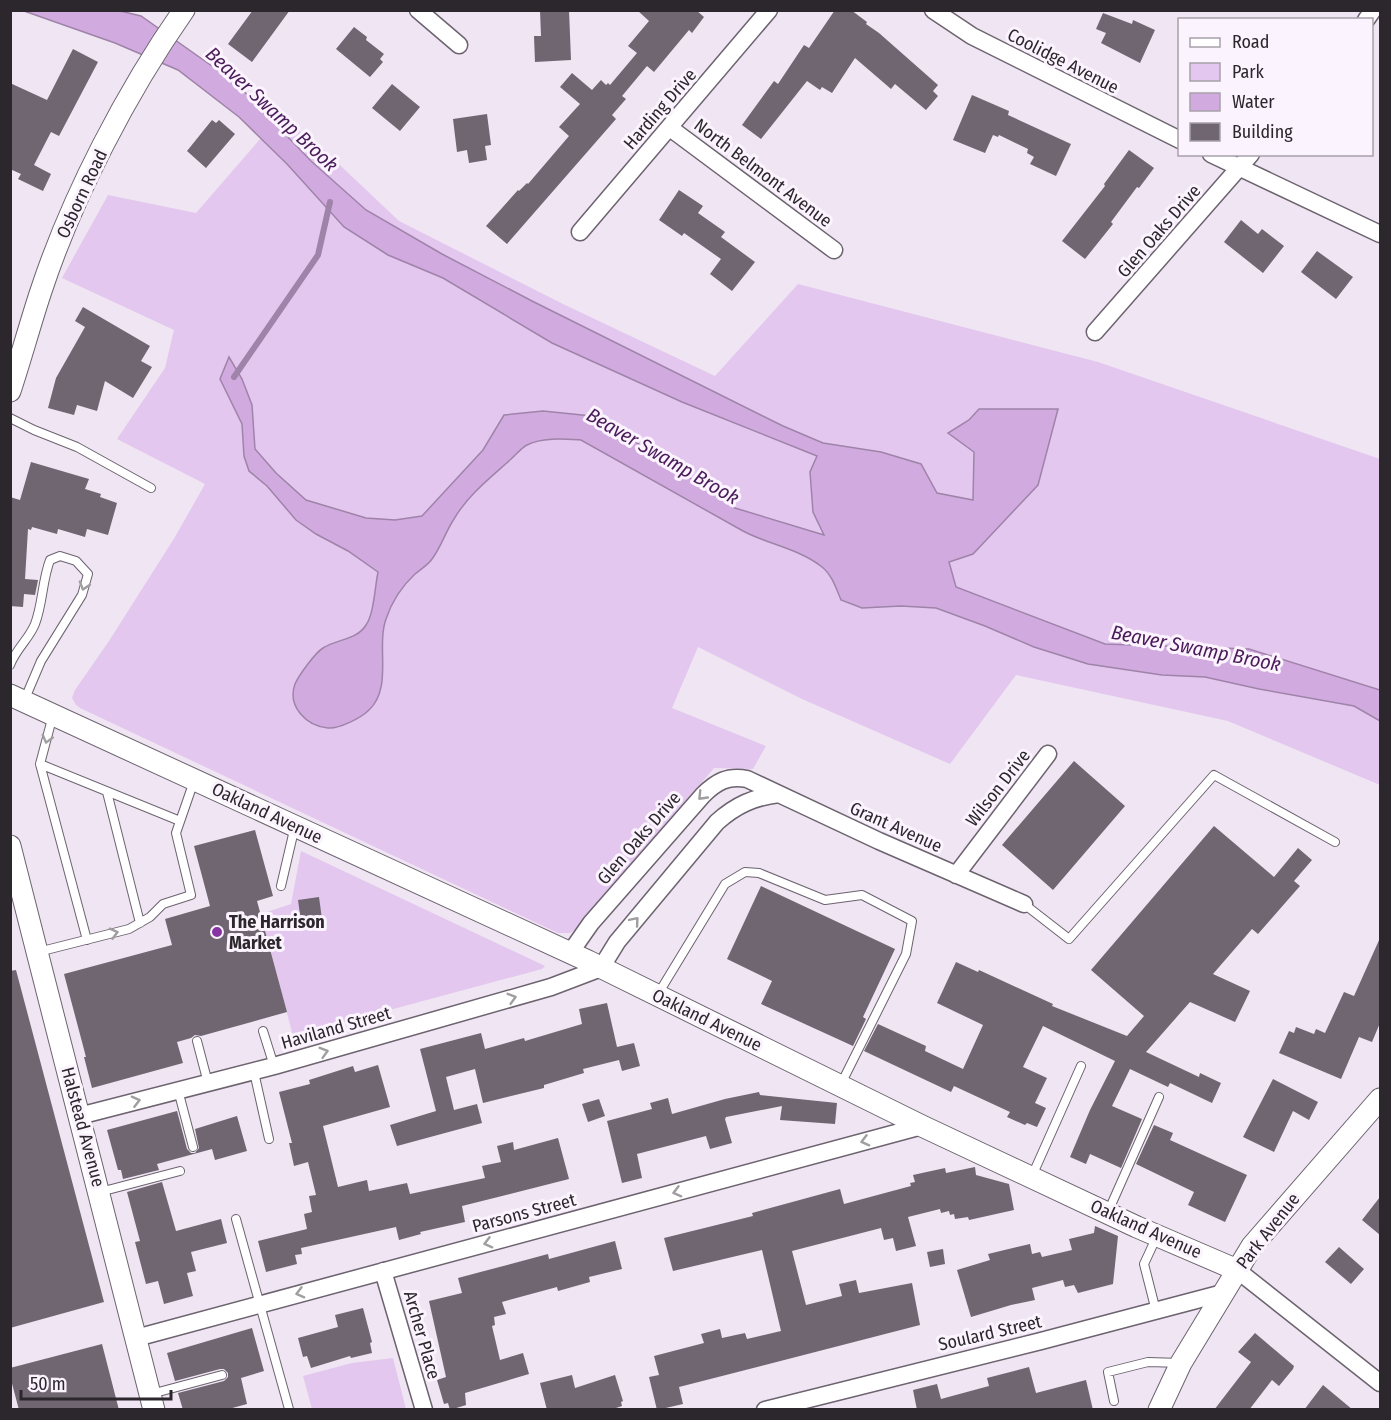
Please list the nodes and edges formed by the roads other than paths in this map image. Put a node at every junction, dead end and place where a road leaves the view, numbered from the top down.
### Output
1 (418, 10) edge
2 (769, 10) edge
3 (933, 10) edge
4 (180, 16) edge
5 (459, 45) dead end
6 (670, 128) junction
7 (1178, 139) edge
8 (1215, 156) edge
9 (1249, 156) edge
10 (1240, 168) junction
11 (580, 232) dead end
12 (1380, 234) edge
13 (834, 250) dead end
14 (1095, 332) dead end
15 (10, 392) edge
16 (10, 418) edge
17 (150, 488) dead end
18 (10, 664) edge
19 (17, 698) edge
20 (53, 714) junction
21 (1048, 754) dead end
22 (40, 764) junction
23 (194, 780) junction
24 (753, 782) joint
25 (107, 792) junction
26 (779, 794) junction
27 (180, 822) junction
28 (295, 826) junction
29 (1335, 842) dead end
30 (10, 846) edge
31 (956, 874) junction
32 (281, 886) dead end
33 (1024, 904) joint
34 (140, 923) junction
35 (87, 940) junction
36 (37, 952) junction
37 (570, 953) junction
38 (601, 968) junction
39 (657, 996) junction
40 (263, 1030) dead end
41 (197, 1041) dead end
42 (274, 1066) junction
43 (1081, 1066) dead end
44 (254, 1072) junction
45 (208, 1083) junction
46 (840, 1087) junction
47 (178, 1090) junction
48 (1160, 1097) dead end
49 (1380, 1099) edge
50 (79, 1116) junction
51 (922, 1126) junction
52 (269, 1139) dead end
53 (193, 1148) dead end
54 (180, 1171) dead end
55 (1032, 1177) junction
56 (99, 1192) junction
57 (1108, 1212) junction
58 (236, 1219) dead end
59 (1157, 1235) junction
60 (1237, 1270) junction
61 (383, 1271) junction
62 (1223, 1293) junction
63 (260, 1304) junction
64 (1156, 1311) junction
65 (136, 1338) junction
66 (1181, 1363) junction
67 (222, 1375) dead end
68 (1380, 1383) edge
69 (1114, 1401) dead end
70 (152, 1402) edge
71 (289, 1410) edge
72 (424, 1410) edge
73 (765, 1410) edge
74 (1160, 1410) edge

1 - 5 street
2 - 6 street, Harding Drive
3 - 7 street, Coolidge Avenue
4 - 15 street, Osborn Road
6 - 11 street, Harding Drive
6 - 13 street, North Belmont Avenue
8 - 10 street
9 - 10 street, Glen Oaks Drive
10 - 12 street
10 - 14 street, Glen Oaks Drive
16 - 17 lane
18 -> 19 lane
19 - 20 street, Oakland Avenue
20 -> 22 lane
20 - 23 street, Oakland Avenue
21 - 31 street, Wilson Drive
22 - 25 lane
22 - 35 lane
23 - 27 lane
23 - 28 street, Oakland Avenue
24 - 26 street, Grant Avenue
24 -> 37 street, Glen Oaks Drive
25 - 27 lane
25 - 34 lane
26 - 31 street, Grant Avenue
38 -> 26 street
27 - 34 lane
28 - 32 lane
28 - 37 street, Oakland Avenue
29 - 33 lane
30 - 36 street, Halstead Avenue
31 - 33 street, Grant Avenue
35 -> 34 lane
35 - 36 lane
36 - 50 street, Halstead Avenue
37 - 38 street, Oakland Avenue
38 - 39 street, Oakland Avenue
42 -> 38 street, Haviland Street
39 - 46 street, Oakland Avenue
39 - 46 lane
40 - 42 lane
41 - 45 lane
42 - 44 street, Haviland Street
43 - 55 lane
44 - 45 street, Haviland Street
44 - 52 lane
45 - 47 street, Haviland Street
46 - 51 street, Oakland Avenue
50 -> 47 street, Haviland Street
47 - 53 lane
48 - 57 lane
49 - 60 street, Park Avenue
50 - 56 street, Halstead Avenue
51 - 55 street, Oakland Avenue
51 -> 61 street, Parsons Street
54 - 56 lane
55 - 57 street, Oakland Avenue
56 - 65 street, Halstead Avenue
57 - 59 street, Oakland Avenue
58 - 63 lane
59 - 60 street, Oakland Avenue
59 - 64 lane
60 - 62 street, Park Avenue
60 - 68 street, Oakland Avenue
61 -> 63 street, Parsons Street
61 - 72 street, Archer Place
62 - 64 street, Soulard Street
62 - 66 street, Park Avenue
63 - 65 street, Parsons Street
63 - 71 lane
64 - 73 street, Soulard Street
65 - 70 street, Halstead Avenue
66 - 69 lane
66 - 74 street, Park Avenue
67 - 70 lane

